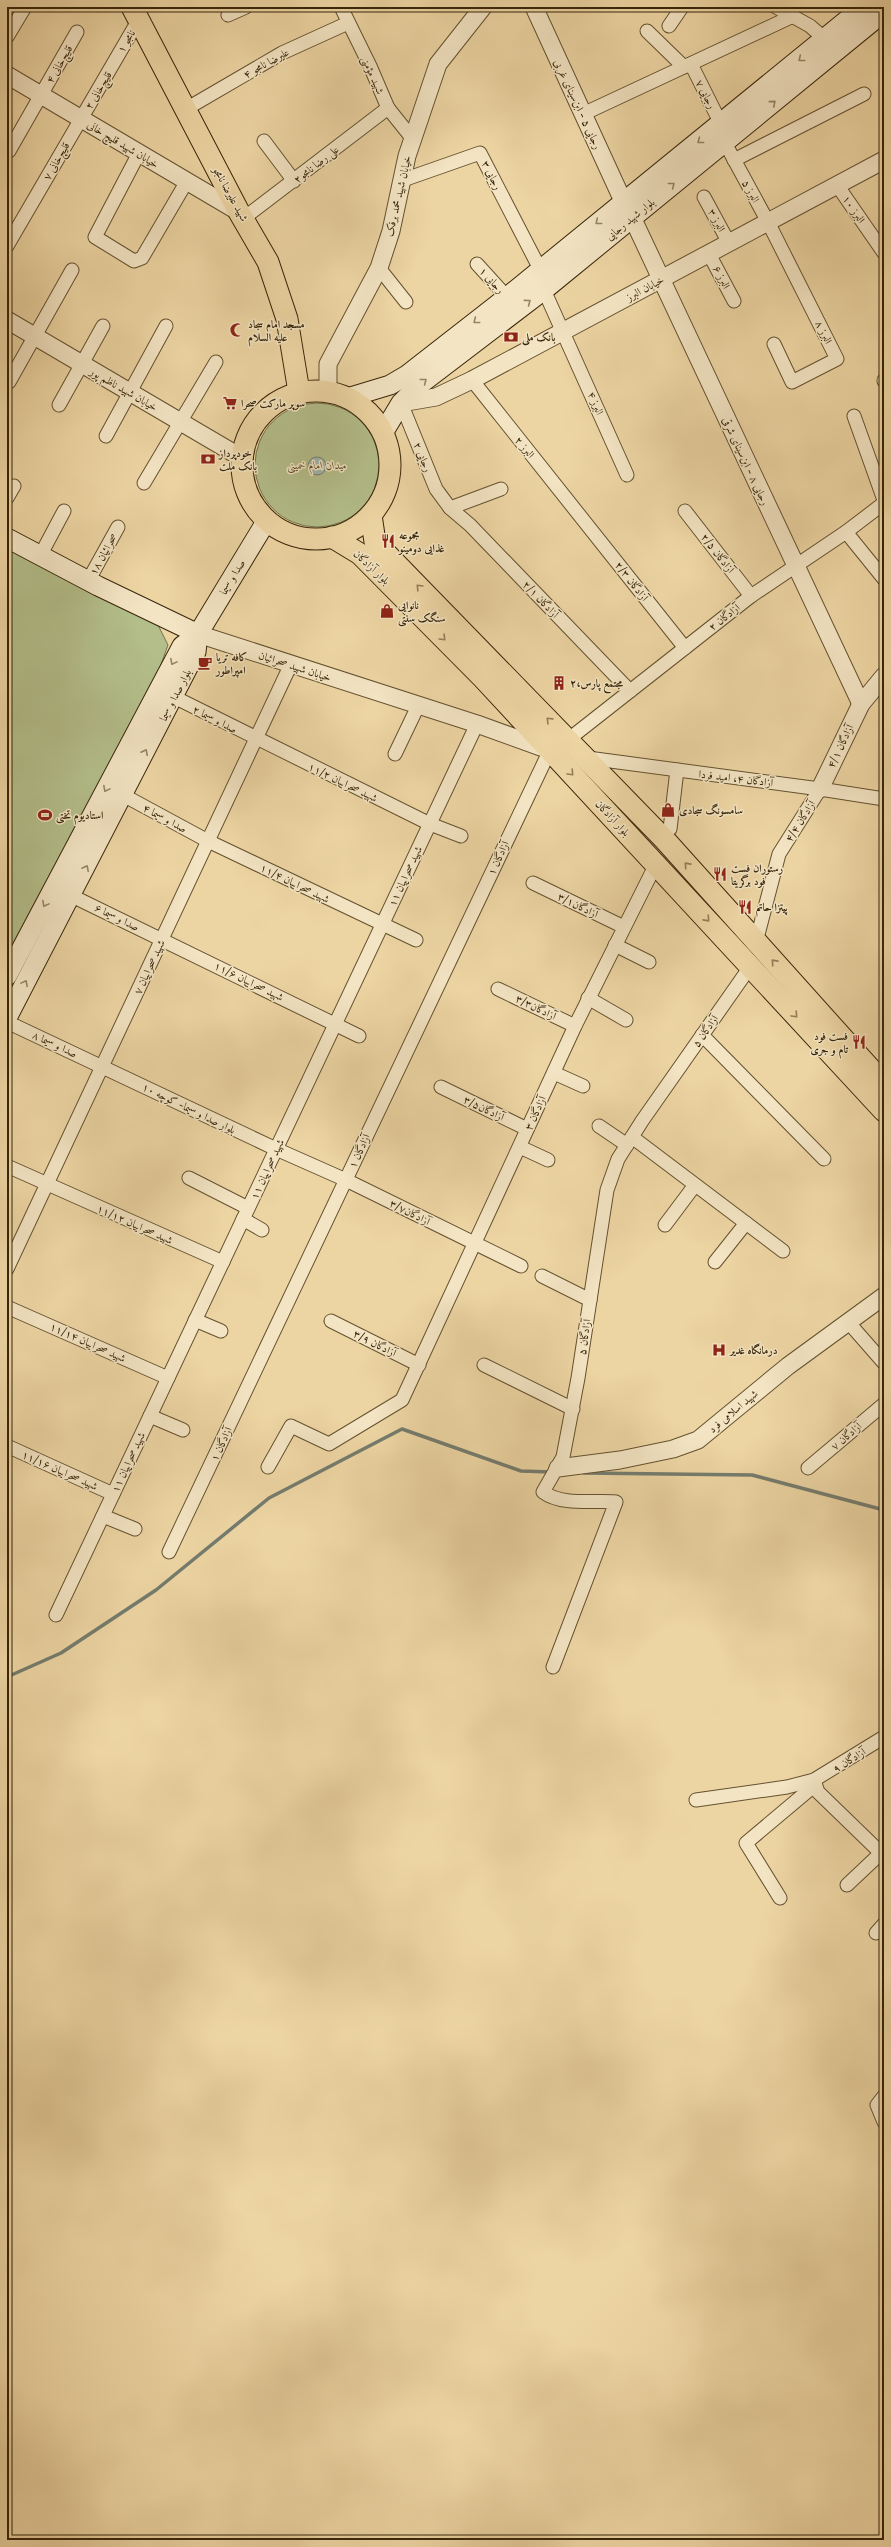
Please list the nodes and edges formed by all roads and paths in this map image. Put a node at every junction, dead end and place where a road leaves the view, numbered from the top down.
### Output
1 (25, 7) edge
2 (246, 7) edge
3 (341, 7) edge
4 (483, 7) edge
5 (535, 7) edge
6 (682, 7) edge
7 (776, 7) edge
8 (863, 7) edge
9 (884, 12) edge
10 (135, 14) edge
11 (228, 15) dead end
12 (793, 16) junction
13 (348, 23) junction
14 (669, 26) dead end
15 (648, 31) dead end
16 (77, 32) dead end
17 (7, 36) edge
18 (824, 39) junction
19 (115, 61) joint
20 (687, 65) junction
21 (7, 75) edge
22 (864, 94) dead end
23 (41, 95) junction
24 (388, 108) junction
25 (186, 109) junction
26 (583, 114) junction
27 (81, 118) junction
28 (721, 124) junction
29 (412, 138) junction
30 (264, 141) dead end
31 (725, 143) junction
32 (9, 151) dead end
33 (139, 153) junction
34 (734, 160) junction
35 (884, 160) edge
36 (403, 180) junction
37 (187, 182) junction
38 (294, 182) junction
39 (837, 185) junction
40 (704, 197) dead end
41 (627, 209) junction
42 (241, 215) junction
43 (768, 222) junction
44 (729, 243) junction
45 (7, 246) edge
46 (884, 253) edge
47 (709, 254) junction
48 (477, 264) dead end
49 (379, 268) junction
50 (540, 269) junction
51 (72, 270) dead end
52 (660, 280) junction
53 (544, 290) junction
54 (507, 297) junction
55 (734, 301) dead end
56 (406, 302) dead end
57 (7, 320) edge
58 (103, 326) dead end
59 (166, 326) dead end
60 (565, 331) junction
61 (34, 337) junction
62 (774, 344) dead end
63 (216, 362) dead end
64 (81, 364) junction
65 (472, 380) junction
66 (10, 382) dead end
67 (299, 392) junction
68 (130, 393) junction
69 (337, 395) junction
70 (401, 403) junction
71 (59, 405) dead end
72 (854, 416) dead end
73 (180, 422) junction
74 (383, 433) junction
75 (106, 436) dead end
76 (242, 458) junction
77 (627, 475) dead end
78 (144, 483) dead end
79 (14, 486) dead end
80 (501, 489) dead end
81 (7, 498) edge
82 (884, 501) edge
83 (450, 508) junction
84 (64, 511) dead end
85 (685, 511) dead end
86 (579, 514) joint
87 (371, 515) junction
88 (267, 520) junction
89 (118, 527) dead end
90 (846, 532) junction
91 (332, 537) junction
92 (7, 538) edge
93 (40, 556) junction
94 (795, 565) junction
95 (884, 579) edge
96 (88, 581) junction
97 (751, 596) junction
98 (198, 634) junction
99 (685, 648) junction
100 (291, 664) junction
101 (884, 677) edge
102 (496, 679) junction
103 (630, 691) junction
104 (174, 697) junction
105 (861, 704) junction
106 (418, 706) junction
107 (477, 724) junction
108 (569, 739) junction
109 (256, 740) junction
110 (550, 750) junction
111 (395, 754) dead end
112 (588, 758) junction
113 (676, 770) junction
114 (820, 788) junction
115 (123, 795) junction
116 (884, 799) edge
117 (430, 824) junction
118 (670, 829) dead end
119 (461, 836) dead end
120 (208, 841) junction
121 (656, 864) junction
122 (532, 883) dead end
123 (707, 887) junction
124 (72, 896) junction
125 (692, 902) junction
126 (382, 925) junction
127 (624, 927) junction
128 (162, 939) junction
129 (416, 940) dead end
130 (756, 942) junction
131 (615, 945) junction
132 (649, 962) dead end
133 (750, 966) junction
134 (7, 976) edge
135 (498, 989) dead end
136 (588, 998) junction
137 (7, 1018) edge
138 (626, 1020) dead end
139 (7, 1022) edge
140 (335, 1024) junction
141 (575, 1026) junction
142 (702, 1035) junction
143 (359, 1036) dead end
144 (102, 1066) junction
145 (554, 1073) junction
146 (884, 1084) edge
147 (583, 1086) dead end
148 (441, 1088) dead end
149 (884, 1111) edge
150 (599, 1126) dead end
151 (527, 1129) junction
152 (629, 1142) junction
153 (520, 1146) junction
154 (276, 1149) junction
155 (824, 1159) dead end
156 (548, 1160) dead end
157 (7, 1166) edge
158 (189, 1178) dead end
159 (346, 1180) junction
160 (46, 1185) junction
161 (695, 1185) junction
162 (246, 1214) junction
163 (746, 1223) junction
164 (665, 1225) dead end
165 (262, 1230) dead end
166 (473, 1244) junction
167 (783, 1251) dead end
168 (223, 1262) junction
169 (715, 1262) dead end
170 (521, 1266) dead end
171 (7, 1269) edge
172 (542, 1276) dead end
173 (884, 1296) edge
174 (590, 1300) junction
175 (7, 1307) edge
176 (195, 1320) junction
177 (331, 1321) dead end
178 (849, 1323) junction
179 (221, 1331) dead end
180 (884, 1363) edge
181 (484, 1365) dead end
182 (419, 1366) junction
183 (168, 1378) junction
184 (884, 1404) edge
185 (573, 1409) junction
186 (150, 1416) junction
187 (184, 1430) dead end
188 (7, 1446) edge
189 (268, 1467) dead end
190 (558, 1468) junction
191 (808, 1468) dead end
192 (113, 1494) junction
193 (103, 1516) junction
194 (135, 1529) dead end
195 (169, 1552) dead end
196 (56, 1615) dead end
197 (554, 1667) dead end
198 (884, 1738) edge
199 (815, 1783) junction
200 (696, 1800) dead end
201 (882, 1854) edge
202 (847, 1884) dead end
203 (780, 1898) dead end
204 (884, 2096) edge
205 (884, 2122) edge

1 - 17 street
2 - 11 street
3 - 13 street, شهید مؤمنی
4 - 29 street, خیابان شهید محمد برفک
5 - 26 street, رجایی ۵ - ابن‌سینای غربی
6 - 14 street
7 - 12 street
8 - 18 main road, بلوار شهید رجایی
31 -> 9 main road, بلوار شهید رجایی
10 - 19 street, نامجو ۱
10 - 25 main road, شهید علیرضا نامجو
12 - 18 street
12 - 20 street
13 - 24 street, شهید مؤمنی
13 - 25 street, علیرضا نامجو ۴
15 - 20 street, رجایی ۷
16 - 23 street, قلیچ‌خانی ۴
18 -> 28 main road, بلوار شهید رجایی
19 - 27 street, قلیچ‌خانی ۲
20 - 26 street
20 - 28 street, رجایی ۷
21 - 23 street, خیابان شهید قلیچ خانی
22 - 34 street
23 - 27 street, خیابان شهید قلیچ خانی
23 - 32 street, قلیچ‌خانی ۴
24 - 29 street, شهید مؤمنی
24 - 38 street, علی رضا نامجو۲
25 - 42 main road, شهید علیرضا نامجو
26 - 41 street, رجایی ۵ - ابن‌سینای غربی
27 - 33 street, خیابان شهید قلیچ خانی
27 - 45 street, قلیچ‌خانی ۷
28 -> 41 main road, بلوار شهید رجایی
29 - 36 street, خیابان شهید محمد برفک
30 - 38 street
31 - 34 street, البرز ۵
41 -> 31 main road, بلوار شهید رجایی
33 - 37 street, خیابان شهید قلیچ خانی
33 - 37 street
34 - 43 street, البرز ۵
35 - 39 street, خیابان البرز
36 - 49 street, خیابان شهید محمد برفک
36 - 50 street, رجایی ۳
37 - 42 street, خیابان شهید قلیچ خانی
38 - 42 street, علی رضا نامجو۲
39 - 43 street, خیابان البرز
39 - 46 street, البرز ۱۰
40 - 44 street, البرز ۳
41 -> 50 main road, بلوار شهید رجایی
41 - 52 street, رجایی ۸ - ابن‌سینای شرقی
41 - 53 main road, بلوار شهید رجایی
42 - 67 main road, شهید علیرضا نامجو
43 - 44 street, خیابان البرز
43 - 62 street, البرز ۸
44 - 47 street, خیابان البرز
47 - 52 street, خیابان البرز
47 - 55 street, البرز ۶
48 - 54 street, رجایی ۱
49 - 56 street
49 - 69 street, خیابان شهید محمد برفک
50 - 54 main road, بلوار شهید رجایی
51 - 61 street
52 - 60 street, خیابان البرز
52 - 94 street, رجایی ۸ - ابن‌سینای شرقی
53 - 60 street, البرز ۴
70 -> 53 main road, بلوار شهید رجایی
54 -> 69 main road, بلوار شهید رجایی
57 - 61 street, خیابان شهید ناظم پور
58 - 64 street
59 - 68 street
60 - 65 street, خیابان البرز
60 - 77 street, البرز ۴
61 - 64 street, خیابان شهید ناظم پور
61 - 66 street
63 - 73 street
64 - 68 street, خیابان شهید ناظم پور
64 - 71 street
65 - 70 street, خیابان البرز
65 - 86 street, البرز ۲
67 - 69 main road
67 - 76 main road
68 - 73 street, خیابان شهید ناظم پور
68 - 75 street
69 - 74 main road
70 - 74 main road, بلوار شهید رجایی
70 - 83 street, رجایی ۲
72 - 82 street
73 - 76 street, خیابان شهید ناظم پور
73 - 78 street
74 - 87 main road
76 - 88 main road
79 - 81 street
80 - 83 street
82 - 90 street, آزادگان ۲
83 - 103 street, آزادگان ۲/۱
84 - 93 street
85 - 97 street, آزادگان ۲/۵
86 - 99 street, آزادگان ۲/۳
87 - 91 main road
102 -> 87 main road, بلوار آزادگان
88 - 91 main road
88 - 98 main road, صدا و سیما
89 - 96 street, صحرائیان ۱۸
90 - 94 street, آزادگان ۲
90 - 95 street
91 -> 102 main road, بلوار آزادگان
92 - 93 main road, خیابان شهید صحرائیان
93 - 96 main road, خیابان شهید صحرائیان
94 - 97 street, آزادگان ۲
94 - 105 street, رجایی ۸ - ابن‌سینای شرقی
96 - 98 main road, خیابان شهید صحرائیان
97 - 99 street, آزادگان ۲
98 - 100 street, خیابان شهید صحرائیان
98 - 104 main road, بلوار صدا و سیما
98 -> 134 main road, بلوار صدا و سیما
99 - 103 street, آزادگان ۲
100 - 106 street, خیابان شهید صحرائیان
100 - 109 street, شهید صحراییان ۷
101 - 105 street, آزادگان ۴/۱
108 -> 102 main road, بلوار آزادگان
102 - 110 main road, بلوار آزادگان
103 - 108 street, آزادگان ۲
104 - 109 street, صدا و سیما ۲
115 -> 104 main road, بلوار صدا و سیما
105 - 114 street, آزادگان ۴/۱
106 - 107 street, خیابان شهید صحرائیان
106 - 111 street
107 - 110 street, خیابان شهید صحرائیان
107 - 117 street, شهید صحراییان ۱۱
108 - 112 main road, بلوار آزادگان
109 - 117 street, شهید صحراییان ۱۱/۲
109 - 120 street, شهید صحراییان ۷
110 -> 121 main road, بلوار آزادگان
110 - 159 street, آزادگان ۱
112 - 113 street, آزادگان ۴، امید فردا
123 -> 112 main road, بلوار آزادگان
113 - 114 street, آزادگان ۴، امید فردا
113 - 118 street
114 - 116 street, آزادگان ۴، امید فردا
114 - 130 street, آزادگان ۴/۴
115 - 120 street, صدا و سیما ۴
124 -> 115 main road, بلوار صدا و سیما
117 - 119 street, شهید صحراییان ۱۱/۲
117 - 126 street, شهید صحراییان ۱۱
120 - 126 street, شهید صحراییان ۱۱/۴
120 - 128 street, شهید صحراییان ۷
121 - 125 main road, بلوار آزادگان
121 - 127 street, آزادگان ۳
122 - 127 street, آزادگان۳/۱
123 - 125 main road
123 - 130 main road, بلوار آزادگان
124 - 128 street, صدا و سیما ۶
137 -> 124 main road, بلوار صدا و سیما
125 -> 133 main road, بلوار آزادگان
126 - 129 street, شهید صحراییان ۱۱/۴
126 - 140 street, شهید صحراییان ۱۱
127 - 131 street, آزادگان ۳
128 - 140 street, شهید صحراییان ۱۱/۶
128 - 144 street, شهید صحراییان ۷
146 -> 130 main road, بلوار آزادگان
131 - 132 street
131 - 136 street, آزادگان ۳
133 - 142 street, آزادگان ۵
133 -> 149 main road, بلوار آزادگان
135 - 141 street, آزادگان۳/۳
136 - 138 street
136 - 141 street, آزادگان ۳
139 - 144 street, صدا و سیما ۸
140 - 143 street, شهید صحراییان ۱۱/۶
140 - 154 street, شهید صحراییان ۱۱
141 - 145 street, آزادگان ۳
142 - 152 street, آزادگان ۵
142 - 155 street
144 - 154 street, بلوار صدا و سيما- كوچه ١٠
144 - 160 street, شهید صحراییان ۷
145 - 147 street
145 - 151 street, آزادگان ۳
148 - 151 street, آزادگان۳/۵
150 - 152 street
151 - 153 street, آزادگان ۳
152 - 161 street
152 - 174 street, آزادگان ۵
153 - 156 street
153 - 166 street, آزادگان ۳
154 - 159 street, بلوار صدا و سيما- كوچه ١٠
154 - 162 street, شهید صحراییان ۱۱
157 - 160 street, شهید صحراییان ۱۱/۱۲
158 - 162 street
159 - 166 street, آزادگان۳/۷
159 - 195 street, آزادگان ۱
160 - 168 street, شهید صحراییان ۱۱/۱۲
160 - 171 street, شهید صحراییان ۷
161 - 163 street
161 - 164 street
162 - 165 street
162 - 168 street, شهید صحراییان ۱۱
163 - 167 street
163 - 169 street
166 - 170 street, آزادگان۳/۷
166 - 182 street, آزادگان ۳
168 - 176 street, شهید صحراییان ۱۱
172 - 174 street
173 - 178 street, شهید اسلامی فرد
174 - 185 street, آزادگان ۵
175 - 183 street, شهید صحراییان ۱۱/۱۴
176 - 179 street
176 - 183 street, شهید صحراییان ۱۱
177 - 182 street, آزادگان ۳/۹
178 - 180 street
178 - 190 street, شهید اسلامی فرد
181 - 185 street
182 - 189 street, آزادگان ۳
183 - 186 street, شهید صحراییان ۱۱
184 - 191 street, آزادگان ۷
185 - 190 street, آزادگان ۵
186 - 187 street
186 - 192 street, شهید صحراییان ۱۱
188 - 192 street, شهید صحراییان ۱۱/۱۶
190 - 197 street, آزادگان ۵
192 - 193 street, شهید صحراییان ۱۱
193 - 194 street
193 - 196 street, شهید صحراییان ۱۱
198 - 199 street, آزادگان ۹
199 - 200 street
199 - 201 street
199 - 203 street
201 - 202 street
204 - 205 street

